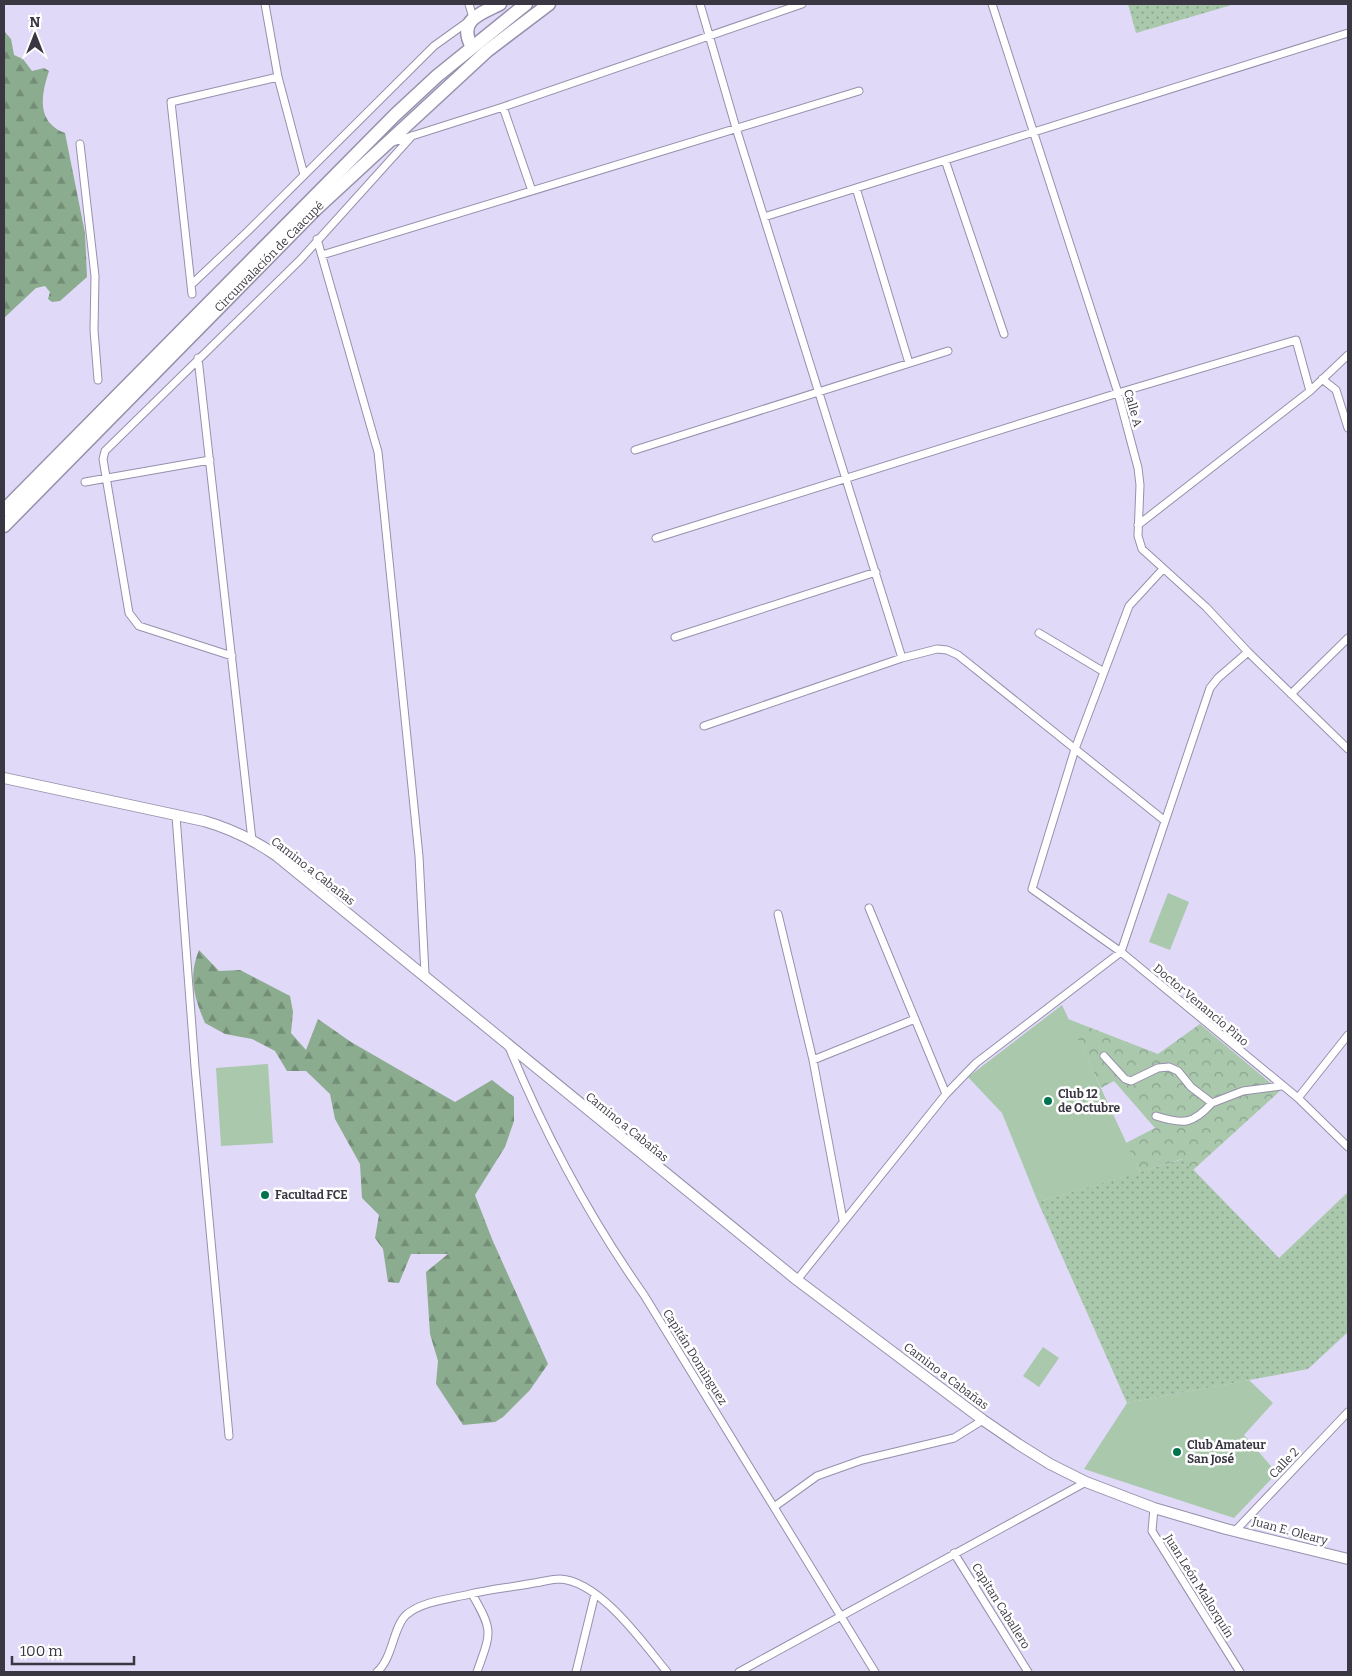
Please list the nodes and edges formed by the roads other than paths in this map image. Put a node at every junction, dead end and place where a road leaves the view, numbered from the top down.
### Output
1 (265, 4) edge
2 (469, 4) edge
3 (500, 4) edge
4 (526, 4) edge
5 (550, 4) edge
6 (700, 4) edge
7 (802, 4) edge
8 (992, 4) edge
9 (473, 18) junction
10 (1348, 33) edge
11 (708, 36) junction
12 (472, 47) junction
13 (278, 76) junction
14 (859, 91) dead end
15 (503, 107) junction
16 (736, 128) junction
17 (1033, 132) junction
18 (412, 136) junction
19 (80, 144) dead end
20 (383, 145) junction
21 (945, 160) junction
22 (304, 175) junction
23 (856, 188) junction
24 (532, 191) junction
25 (764, 217) junction
26 (318, 239) junction
27 (322, 255) junction
28 (192, 284) junction
29 (192, 294) dead end
30 (1004, 334) dead end
31 (948, 351) dead end
32 (1348, 355) edge
33 (198, 358) junction
34 (909, 363) junction
35 (1322, 379) junction
36 (98, 380) dead end
37 (1310, 391) junction
38 (820, 392) junction
39 (1118, 393) junction
40 (1348, 428) edge
41 (635, 450) dead end
42 (210, 460) junction
43 (107, 478) junction
44 (847, 478) junction
45 (85, 482) dead end
46 (4, 510) edge
47 (1138, 525) junction
48 (4, 526) edge
49 (656, 538) dead end
50 (1163, 569) junction
51 (876, 572) junction
52 (1039, 633) dead end
53 (675, 637) dead end
54 (1348, 638) edge
55 (1248, 652) junction
56 (232, 656) junction
57 (902, 658) junction
58 (1104, 672) junction
59 (1291, 694) junction
60 (704, 726) dead end
61 (1075, 749) junction
62 (1348, 749) edge
63 (4, 778) edge
64 (176, 816) junction
65 (1165, 821) junction
66 (252, 840) junction
67 (869, 908) dead end
68 (778, 914) dead end
69 (1121, 952) junction
70 (425, 974) junction
71 (915, 1019) junction
72 (1348, 1035) edge
73 (508, 1046) junction
74 (1104, 1056) dead end
75 (813, 1060) junction
76 (1282, 1086) junction
77 (946, 1094) junction
78 (1298, 1098) junction
79 (1212, 1103) junction
80 (1156, 1116) dead end
81 (1348, 1147) edge
82 (843, 1220) junction
83 (797, 1280) junction
84 (1348, 1412) edge
85 (983, 1420) junction
86 (229, 1436) dead end
87 (1086, 1482) junction
88 (774, 1507) junction
89 (1154, 1508) junction
90 (1231, 1529) junction
91 (954, 1552) junction
92 (1348, 1559) edge
93 (472, 1594) junction
94 (595, 1594) junction
95 (841, 1616) junction
96 (377, 1672) edge
97 (477, 1672) edge
98 (576, 1672) edge
99 (667, 1672) edge
100 (739, 1672) edge
101 (875, 1672) edge
102 (1028, 1672) edge
103 (1240, 1672) edge

1 - 13 street
2 - 9 street
3 - 9 highway
4 - 12 highway, Circunvalación de Caacupé
5 - 20 highway, Circunvalación de Caacupé
6 - 11 street
7 - 11 street
8 - 17 street, Calle A
9 - 12 highway
9 - 22 street
10 - 17 street
11 - 15 street
11 - 16 street
12 - 46 highway, Circunvalación de Caacupé
13 - 22 street
13 - 28 street
14 - 16 street
15 - 18 street
15 - 24 street
16 - 24 street
16 - 25 street
17 - 21 street
17 - 39 street, Calle A
18 - 20 street
18 - 26 street
19 - 36 street
20 - 48 highway, Circunvalación de Caacupé
21 - 23 street
21 - 30 street
22 - 28 street
23 - 25 street
23 - 34 street
24 - 27 street
25 - 38 street
26 - 27 street
26 - 33 street
27 - 70 street
28 - 29 street
31 - 34 street
32 - 35 street
33 - 42 street
33 - 43 street
34 - 38 street
35 - 37 street
35 - 40 street
37 - 39 street
37 - 47 street
38 - 41 street
38 - 44 street
39 - 44 street
39 - 47 street, Calle A
42 - 43 street
42 - 56 street
43 - 45 street
43 - 56 street
44 - 49 street
44 - 51 street
47 - 50 street, Calle A
50 - 55 street, Calle A
50 - 58 street
51 - 53 street
51 - 57 street
52 - 58 street
54 - 59 street
55 - 59 street, Calle A
55 - 65 street
56 - 66 street
57 - 60 street
57 - 61 street
58 - 61 street
59 - 62 street, Calle A
61 - 65 street
61 - 69 street, Doctor Venancio Pino
63 - 64 street, Camino a Cabañas
64 - 66 street, Camino a Cabañas
64 - 86 street
65 - 69 street
66 - 70 street, Camino a Cabañas
67 - 71 street
68 - 75 street
69 - 76 street, Doctor Venancio Pino
69 - 77 street
70 - 73 street, Camino a Cabañas
71 - 75 street
71 - 77 street
72 - 78 street
73 - 83 street, Camino a Cabañas
73 - 88 street, Capitán Dominguez
74 - 79 street
75 - 82 street
76 - 78 street, Doctor Venancio Pino
76 - 79 street
77 - 82 street
78 - 81 street, Doctor Venancio Pino
79 - 80 street
82 - 83 street
83 - 85 street, Camino a Cabañas
84 - 90 street, Calle 2
85 - 87 street, Camino a Cabañas
85 - 88 street
87 - 89 street, Camino a Cabañas
87 - 91 street
88 - 95 street, Capitán Dominguez
89 - 90 street, Camino a Cabañas
89 - 103 street, Juan León Mallorquín
90 - 92 street, Juan E. Oleary
91 - 95 street
91 - 102 street, Capitan Caballero
93 - 94 street
93 - 96 street
93 - 97 street
94 - 98 street
94 - 99 street
95 - 100 street
95 - 101 street, Capitán Dominguez

